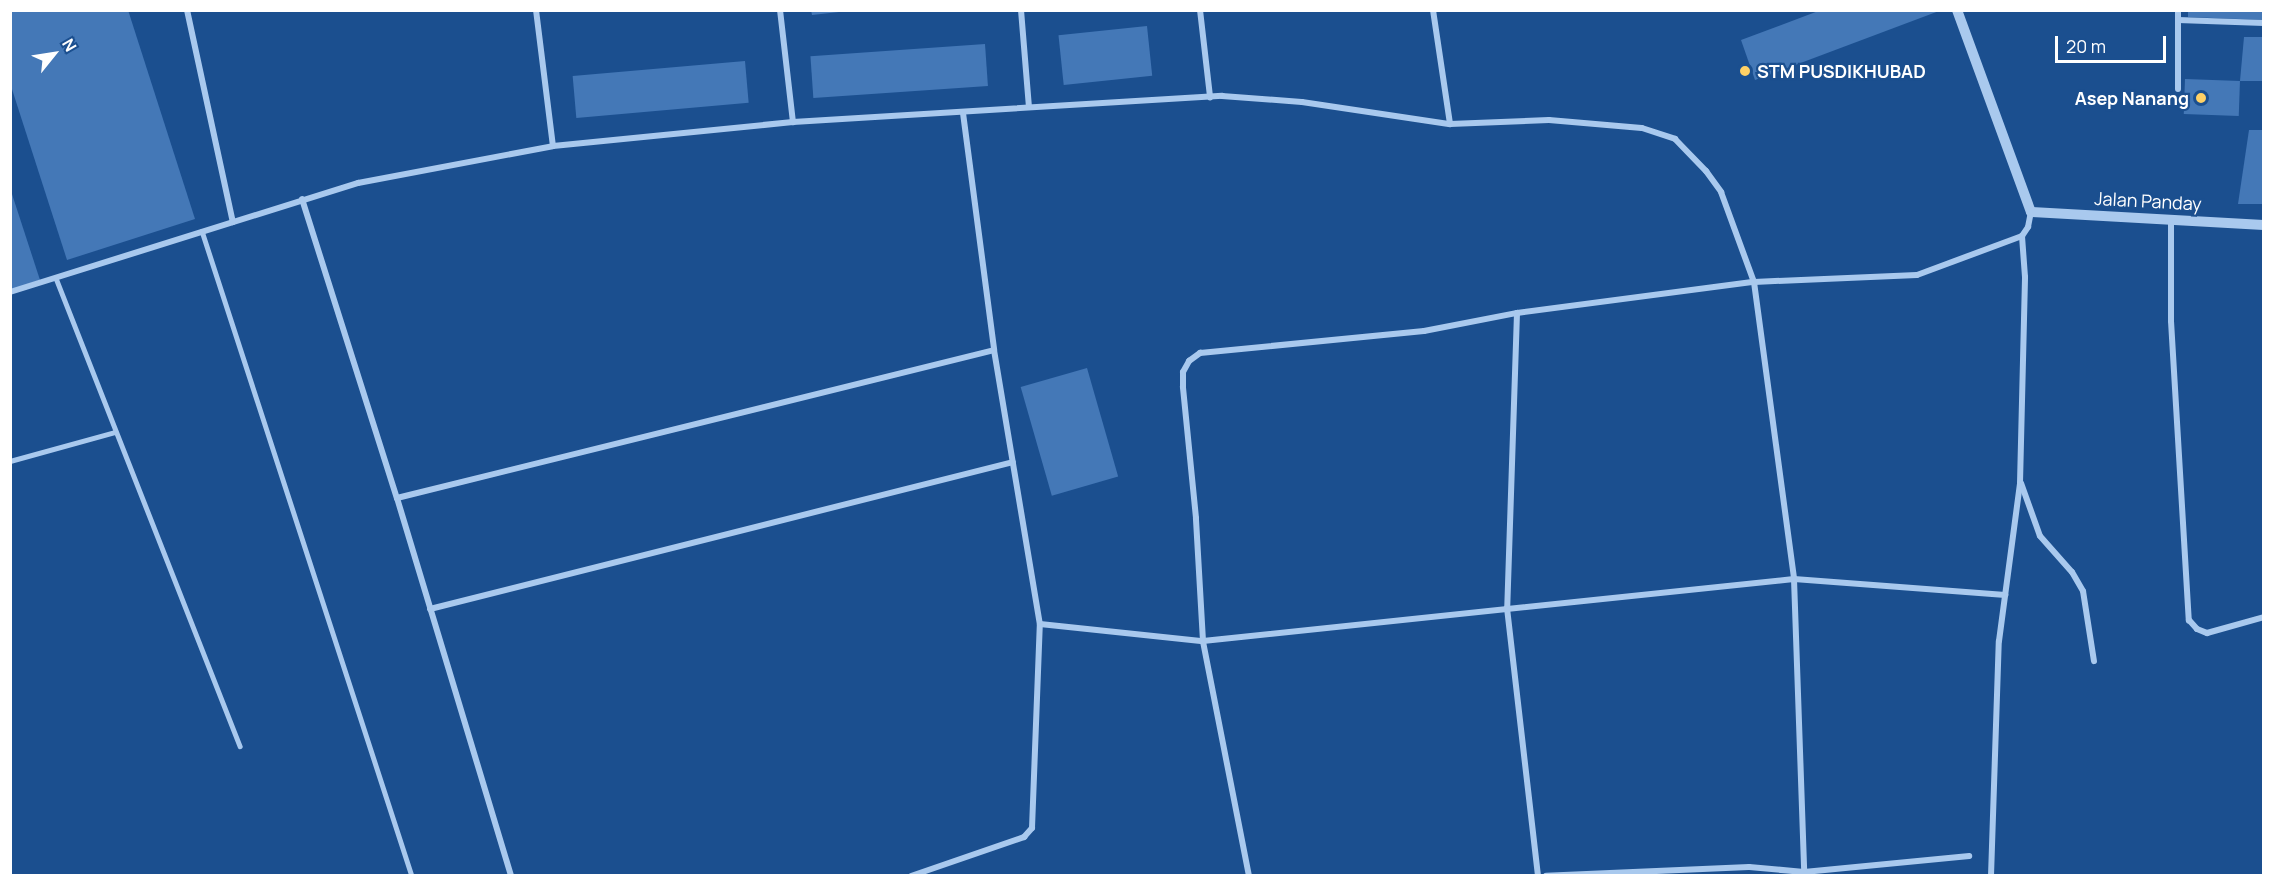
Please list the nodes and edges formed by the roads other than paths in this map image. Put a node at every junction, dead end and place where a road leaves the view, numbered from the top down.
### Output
1 (187, 10) edge
2 (536, 10) edge
3 (780, 10) edge
4 (1022, 10) edge
5 (1200, 10) edge
6 (1433, 10) edge
7 (1957, 10) edge
8 (2178, 10) edge
9 (2178, 20) junction
10 (2264, 23) edge
11 (2178, 89) dead end
12 (1209, 97) junction
13 (1029, 107) junction
14 (963, 113) junction
15 (793, 122) junction
16 (1450, 124) junction
17 (553, 146) junction
18 (302, 199) junction
19 (2031, 212) junction
20 (2171, 219) junction
21 (233, 222) junction
22 (2264, 225) edge
23 (202, 231) junction
24 (2022, 236) junction
25 (56, 278) junction
26 (1754, 282) junction
27 (10, 292) edge
28 (1517, 313) junction
29 (994, 350) junction
30 (115, 432) junction
31 (10, 461) edge
32 (1013, 462) junction
33 (2020, 483) junction
34 (397, 498) junction
35 (1794, 579) junction
36 (2005, 595) junction
37 (1507, 608) junction
38 (430, 609) junction
39 (2264, 617) edge
40 (1040, 624) junction
41 (1203, 641) junction
42 (2094, 661) dead end
43 (240, 746) dead end
44 (1969, 856) dead end
45 (1804, 872) junction
46 (412, 876) edge
47 (512, 876) edge
48 (911, 876) edge
49 (1249, 876) edge
50 (1538, 876) edge
51 (1546, 876) edge
52 (1991, 876) edge

1 - 21 street
2 - 17 street
3 - 15 street
4 - 13 street
5 - 12 street
6 - 16 street
7 - 19 street
8 - 9 street
9 - 10 street
9 - 11 street
12 - 13 street
12 - 16 street
13 - 14 street
14 - 15 street
14 - 29 street
15 - 17 street
16 - 26 street
17 - 18 street
18 - 21 street
18 - 34 street
19 - 20 street, Jalan Panday
19 - 24 street
20 - 22 street, Jalan Panday
20 - 39 street
21 - 23 street
23 - 25 street
23 - 46 lane
24 - 26 street
24 - 33 street
25 - 27 street
25 - 30 lane
26 - 28 street
26 - 35 street
28 - 37 street
28 - 41 street
29 - 32 street
29 - 34 street
30 - 31 lane
30 - 43 lane
32 - 38 street
32 - 40 street
33 - 36 street
33 - 42 street
34 - 38 street
35 - 36 street
35 - 37 street
35 - 45 street
36 - 52 street
37 - 41 street
37 - 50 street
38 - 47 street
40 - 41 street
40 - 48 street
41 - 49 street
44 - 45 street
45 - 51 street

